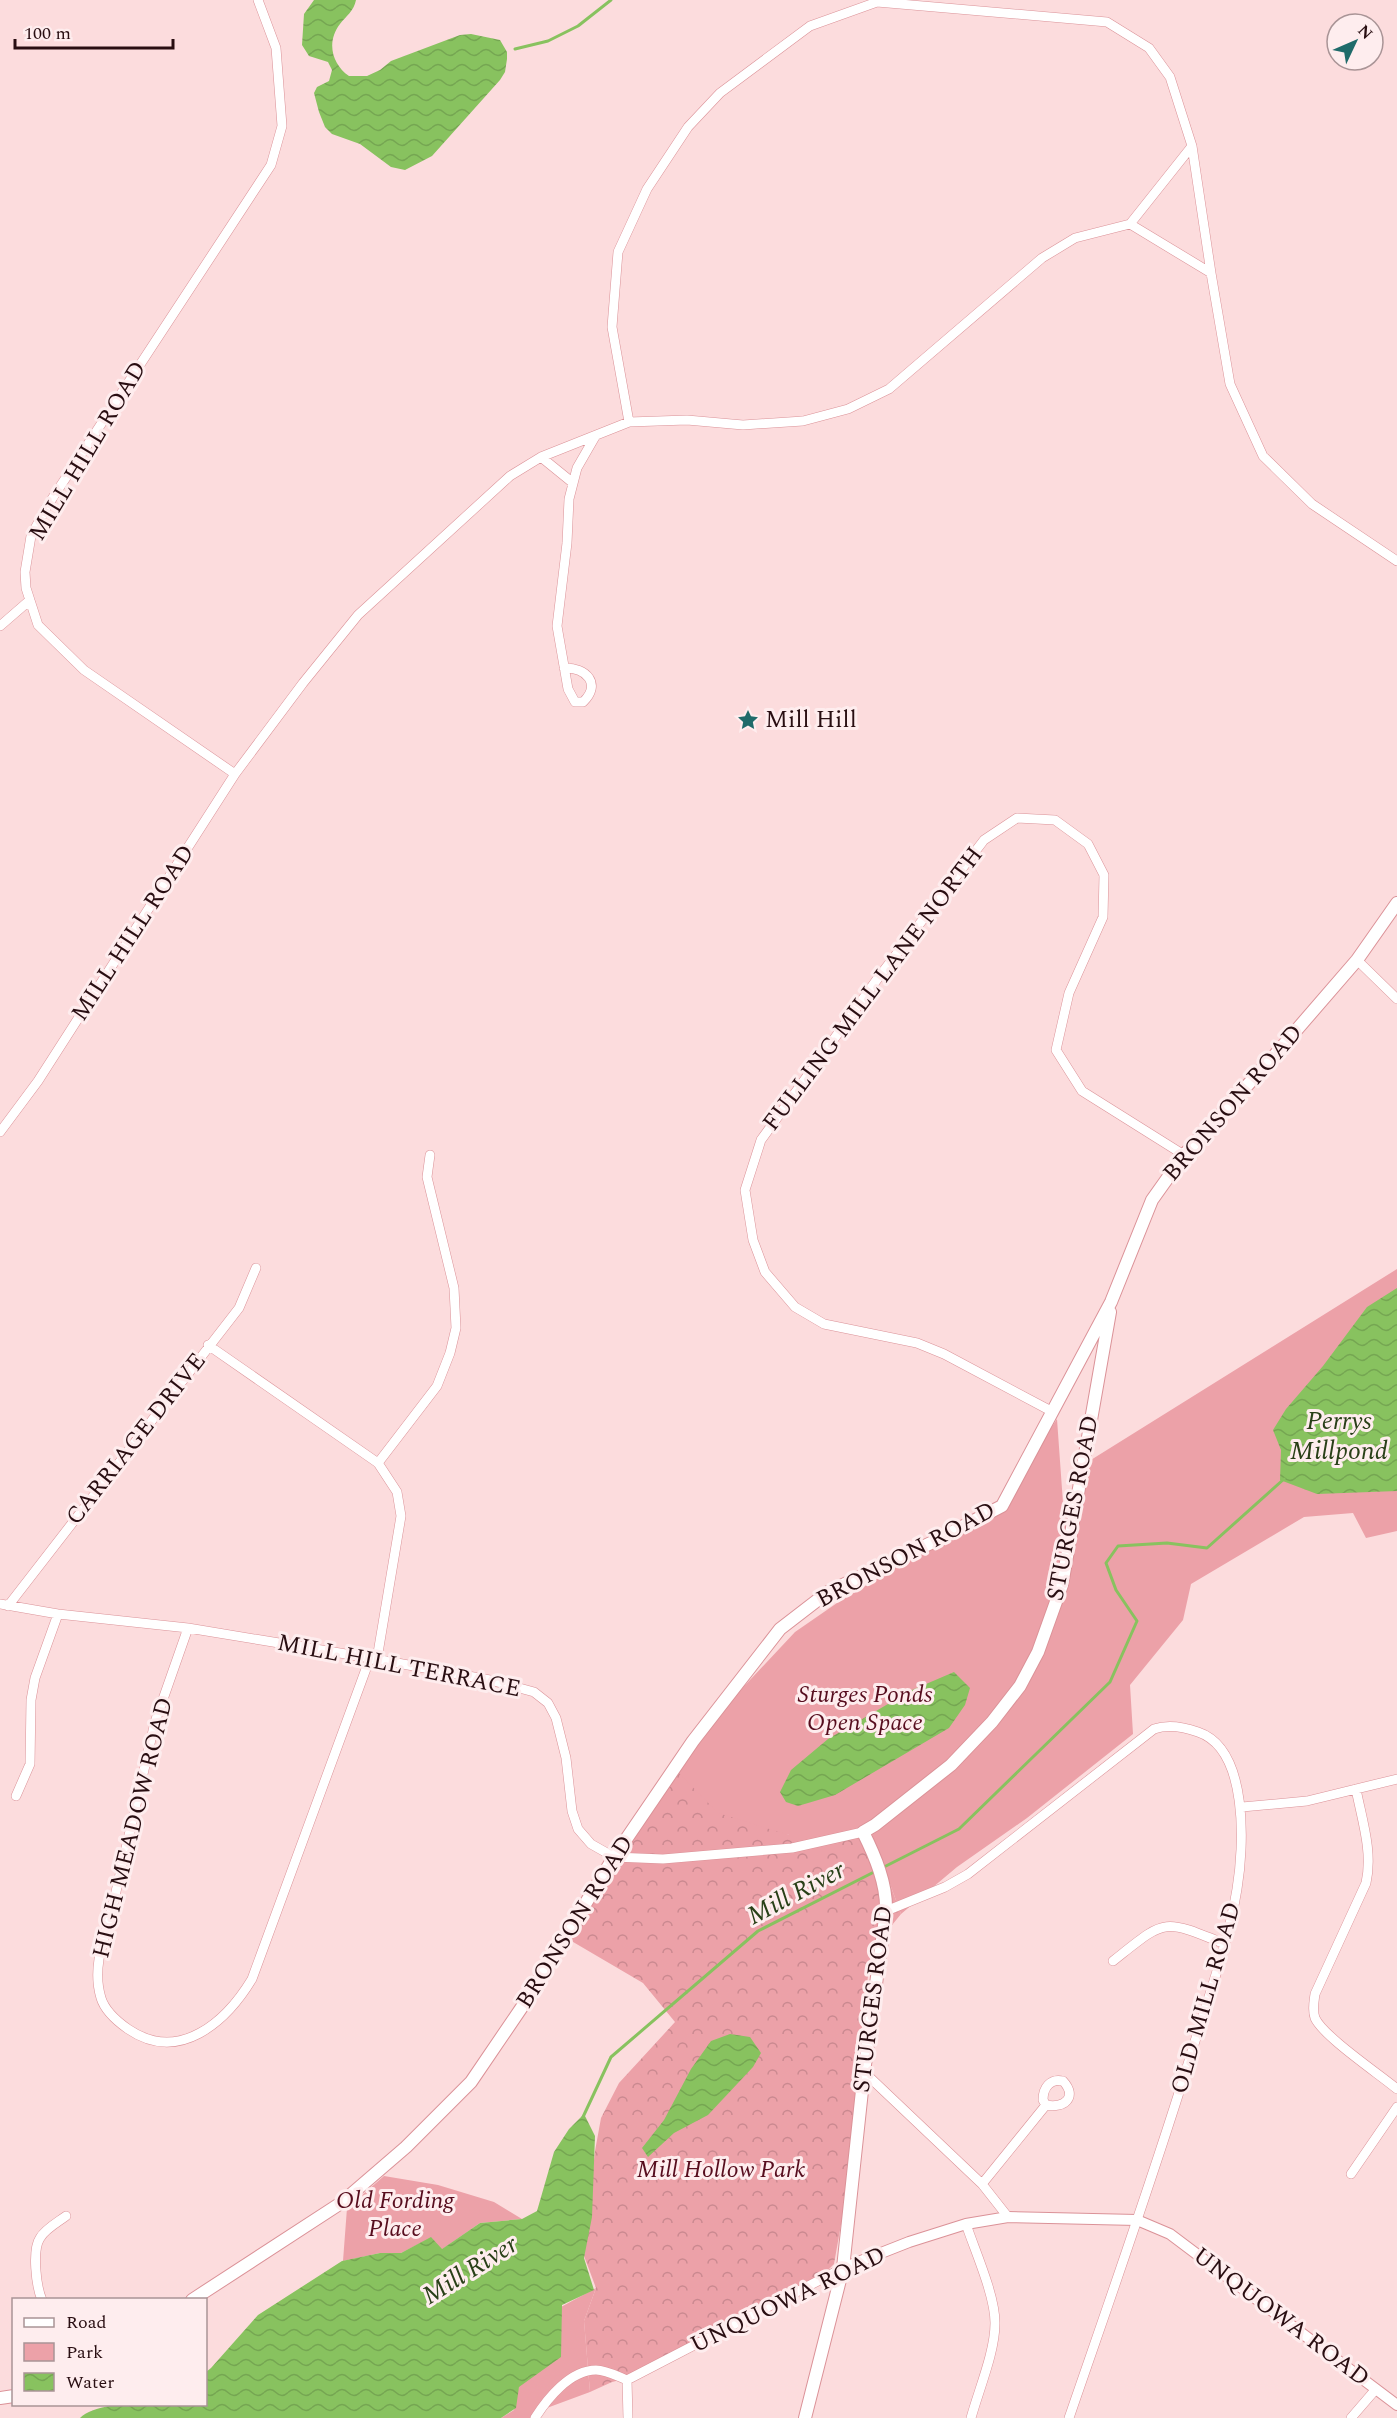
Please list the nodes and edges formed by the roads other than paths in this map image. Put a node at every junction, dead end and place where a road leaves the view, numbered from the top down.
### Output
1 (258, 0) edge
2 (878, 1) edge
3 (1192, 146) junction
4 (1130, 224) junction
5 (1211, 273) junction
6 (629, 422) junction
7 (596, 435) junction
8 (542, 457) junction
9 (573, 483) junction
10 (1397, 561) edge
11 (30, 600) junction
12 (0, 626) edge
13 (564, 668) dead end
14 (235, 774) junction
15 (1397, 903) edge
16 (1357, 960) junction
17 (1397, 999) edge
18 (0, 1132) edge
19 (430, 1155) dead end
20 (1184, 1155) junction
21 (256, 1268) dead end
22 (1111, 1302) junction
23 (208, 1345) junction
24 (1053, 1412) junction
25 (378, 1463) junction
26 (4, 1605) edge
27 (58, 1614) junction
28 (188, 1628) junction
29 (373, 1658) junction
30 (1397, 1779) edge
31 (1356, 1789) junction
32 (16, 1796) dead end
33 (1242, 1807) junction
34 (863, 1832) junction
35 (614, 1857) junction
36 (886, 1906) junction
37 (1225, 1944) junction
38 (1113, 1961) dead end
39 (864, 2072) junction
40 (1397, 2089) edge
41 (1046, 2105) dead end
42 (1397, 2107) edge
43 (1351, 2174) dead end
44 (982, 2184) junction
45 (66, 2216) dead end
46 (1008, 2217) junction
47 (1137, 2220) junction
48 (966, 2224) junction
49 (843, 2268) junction
50 (42, 2298) edge
51 (195, 2298) edge
52 (627, 2380) junction
53 (1376, 2389) junction
54 (1397, 2405) edge
55 (535, 2418) edge
56 (628, 2418) edge
57 (805, 2418) edge
58 (971, 2418) edge
59 (1068, 2418) edge
60 (1351, 2418) edge

1 - 11 street, MILL HILL ROAD
2 - 3 street
2 - 6 street
3 - 4 street
3 - 5 street
4 - 5 street
4 - 6 street
5 - 10 street
6 - 7 street
7 - 8 street
7 - 9 street
8 - 9 street
8 - 14 street
9 - 13 street
11 - 12 street
11 - 14 street, MILL HILL ROAD
14 - 18 street, MILL HILL ROAD
15 - 16 main road, BRONSON ROAD
16 - 17 street
16 - 20 main road, BRONSON ROAD
19 - 25 street
20 - 22 main road, BRONSON ROAD
20 - 24 street, FULLING MILL LANE NORTH
21 - 23 street, CARRIAGE DRIVE
22 - 24 main road, BRONSON ROAD
22 - 34 main road, STURGES ROAD
23 - 25 street
23 - 26 street, CARRIAGE DRIVE
24 - 35 main road, BRONSON ROAD
25 - 29 street, HIGH MEADOW ROAD
26 - 27 street, MILL HILL TERRACE
27 - 28 street, MILL HILL TERRACE
27 - 32 street
28 - 29 street, MILL HILL TERRACE
28 - 29 street, HIGH MEADOW ROAD
29 - 35 street, MILL HILL TERRACE
30 - 31 street
31 - 33 street
31 - 40 street
33 - 36 street, OLD MILL ROAD
33 - 37 street, OLD MILL ROAD
34 - 35 street, MILL HILL TERRACE
34 - 36 main road, STURGES ROAD
35 - 51 main road, BRONSON ROAD
36 - 39 main road, STURGES ROAD
37 - 38 street
37 - 47 street, OLD MILL ROAD
39 - 44 street
39 - 49 main road, STURGES ROAD
41 - 44 street
42 - 43 street
44 - 46 street
45 - 50 street
46 - 47 street, UNQUOWA ROAD
46 - 48 street, UNQUOWA ROAD
47 - 53 street, UNQUOWA ROAD
47 - 59 street, OLD MILL ROAD
48 - 49 street, UNQUOWA ROAD
48 - 58 street
49 - 52 street, UNQUOWA ROAD
49 - 57 main road, STURGES ROAD
52 - 55 street
52 - 56 street
53 - 54 street, UNQUOWA ROAD
53 - 60 street

